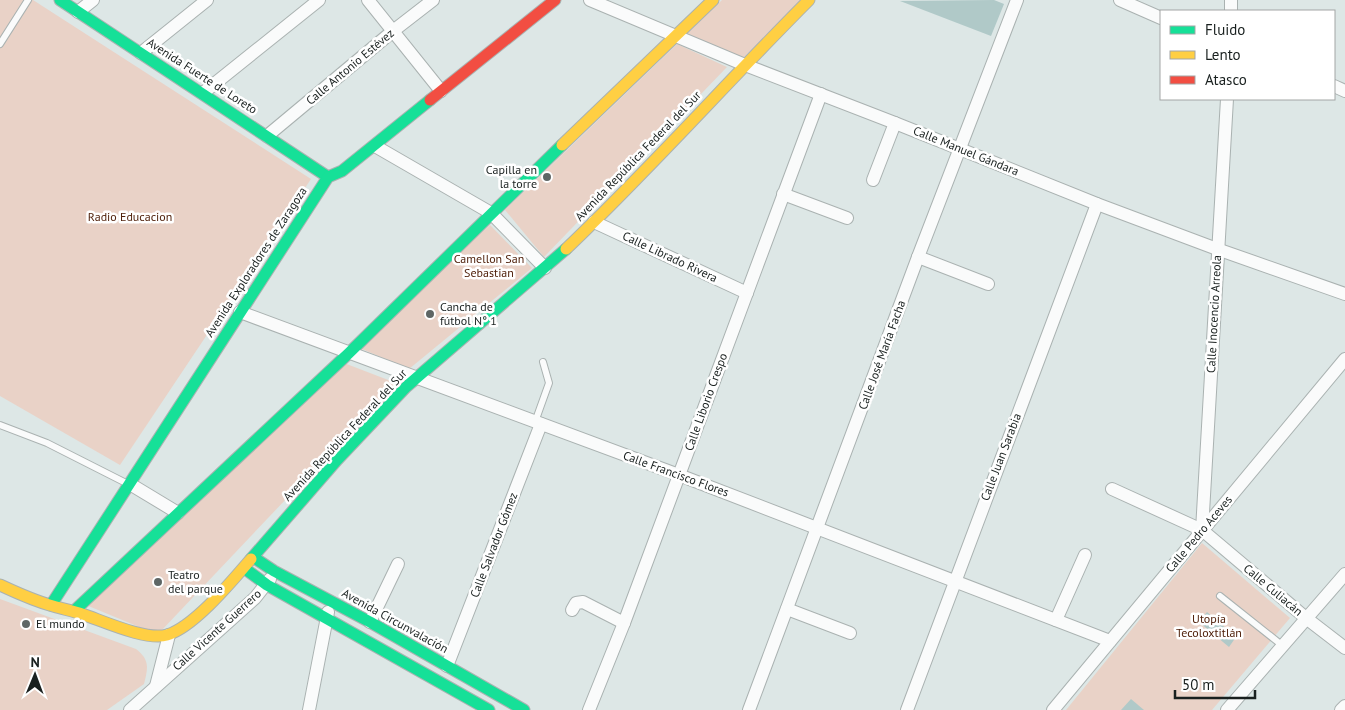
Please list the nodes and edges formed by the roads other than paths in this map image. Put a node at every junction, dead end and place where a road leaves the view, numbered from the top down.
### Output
1 (28, 0) edge
2 (60, 0) edge
3 (93, 0) edge
4 (207, 0) edge
5 (319, 0) edge
6 (368, 0) edge
7 (433, 0) edge
8 (555, 0) edge
9 (590, 0) edge
10 (713, 0) edge
11 (809, 0) edge
12 (1017, 0) edge
13 (1120, 0) edge
14 (78, 12) junction
15 (1160, 18) edge
16 (393, 31) junction
17 (676, 35) junction
18 (0, 44) edge
19 (141, 53) junction
20 (745, 65) junction
21 (441, 91) junction
22 (203, 93) junction
23 (821, 94) junction
24 (1227, 100) edge
25 (895, 123) junction
26 (267, 136) junction
27 (375, 146) junction
28 (960, 149) junction
29 (328, 177) junction
30 (873, 180) dead end
31 (783, 194) junction
32 (1097, 204) junction
33 (491, 213) junction
34 (847, 218) dead end
35 (594, 222) junction
36 (1217, 249) junction
37 (918, 257) junction
38 (545, 268) junction
39 (988, 284) dead end
40 (747, 293) junction
41 (1345, 294) edge
42 (240, 312) junction
43 (349, 352) junction
44 (1345, 359) edge
45 (543, 362) dead end
46 (416, 377) junction
47 (538, 423) junction
48 (0, 425) edge
49 (679, 474) junction
50 (130, 484) junction
51 (1112, 489) dead end
52 (178, 513) junction
53 (818, 527) junction
54 (1202, 530) junction
55 (1085, 555) dead end
56 (254, 557) junction
57 (398, 564) dead end
58 (244, 568) junction
59 (274, 571) junction
60 (1345, 574) edge
61 (954, 581) junction
62 (0, 585) edge
63 (267, 585) junction
64 (1220, 596) dead end
65 (330, 601) junction
66 (51, 605) junction
67 (787, 609) junction
68 (572, 610) dead end
69 (74, 611) junction
70 (327, 618) junction
71 (1306, 618) junction
72 (1056, 620) junction
73 (370, 622) junction
74 (624, 623) junction
75 (850, 633) dead end
76 (169, 635) junction
77 (1110, 641) junction
78 (1282, 646) junction
79 (414, 648) junction
80 (1345, 648) edge
81 (408, 663) junction
82 (447, 666) junction
83 (156, 686) junction
84 (500, 697) junction
85 (1345, 706) edge
86 (130, 710) edge
87 (309, 710) edge
88 (489, 710) edge
89 (498, 710) edge
90 (524, 710) edge
91 (589, 710) edge
92 (749, 710) edge
93 (907, 710) edge
94 (1053, 710) edge
95 (1227, 710) edge
96 (1341, 710) edge

1 - 18 lane
2 - 14 street, Avenida Fuerte de Loreto
3 - 14 street
4 - 19 street
5 - 22 street
6 - 16 street
7 - 16 street, Calle Antonio Estévez
8 - 21 street, Avenida Exploradores de Zaragoza
9 - 17 street, Calle Manuel Gándara
10 - 17 street
11 - 20 street, Avenida República Federal del Sur
12 - 28 street, Calle José María Facha
13 - 15 street
14 - 19 street, Avenida Fuerte de Loreto
16 - 21 street
16 - 26 street, Calle Antonio Estévez
17 - 20 street, Calle Manuel Gándara
17 - 33 street
19 - 22 street, Avenida Fuerte de Loreto
20 - 23 street, Calle Manuel Gándara
20 - 35 street, Avenida República Federal del Sur
21 - 27 street, Avenida Exploradores de Zaragoza
22 - 26 street, Avenida Fuerte de Loreto
23 - 25 street, Calle Manuel Gándara
23 - 31 street, Calle Liborio Crespo
24 - 36 street, Calle Inocencio Arreola
25 - 28 street, Calle Manuel Gándara
25 - 30 street
26 - 29 street, Avenida Fuerte de Loreto
27 - 29 street, Avenida Exploradores de Zaragoza
27 - 33 street
28 - 32 street, Calle Manuel Gándara
28 - 37 street, Calle José María Facha
29 - 42 street, Avenida Exploradores de Zaragoza
31 - 34 street
31 - 40 street, Calle Liborio Crespo
32 - 36 street, Calle Manuel Gándara
32 - 61 street, Calle Juan Sarabia
33 - 38 street
33 - 43 street
35 - 38 street, Avenida República Federal del Sur
35 - 40 street, Calle Librado Rivera
36 - 41 street, Calle Manuel Gándara
36 - 54 street, Calle Inocencio Arreola
37 - 39 street
37 - 53 street, Calle José María Facha
38 - 46 street, Avenida República Federal del Sur
40 - 49 street, Calle Liborio Crespo
42 - 43 street, Calle Francisco Flores
42 - 50 street, Avenida Exploradores de Zaragoza
43 - 46 street, Calle Francisco Flores
43 - 52 street
44 - 54 street, Calle Pedro Aceves
45 - 47 lane
46 - 47 street, Calle Francisco Flores
46 - 56 street, Avenida República Federal del Sur
47 - 49 street, Calle Francisco Flores
47 - 82 street, Calle Salvador Gómez
48 - 50 lane
49 - 53 street, Calle Francisco Flores
49 - 74 street, Calle Liborio Crespo
50 - 52 street
50 - 66 street, Avenida Exploradores de Zaragoza
51 - 54 street, Calle Culiacán
52 - 69 street
53 - 61 street, Calle Francisco Flores
53 - 67 street, Calle José María Facha
54 - 71 street, Calle Culiacán
54 - 77 street, Calle Pedro Aceves
55 - 72 street
56 - 58 street, Avenida República Federal del Sur
56 - 59 street, Avenida Circunvalación
57 - 73 street
58 - 63 street
58 - 76 street, Avenida República Federal del Sur
59 - 63 street, Calle Vicente Guerrero
59 - 65 street, Avenida Circunvalación
60 - 71 street
61 - 72 street, Calle Francisco Flores
61 - 93 street, Calle Juan Sarabia
62 - 66 street
63 - 70 street
63 - 83 street, Calle Vicente Guerrero
64 - 78 lane
65 - 70 street
65 - 73 street, Avenida Circunvalación
66 - 69 street
67 - 75 street
67 - 92 street, Calle José María Facha
68 - 74 street
69 - 76 street
70 - 81 street
70 - 87 street
71 - 78 street
71 - 80 street, Calle Culiacán
72 - 77 street, Calle Francisco Flores
73 - 79 street, Avenida Circunvalación
74 - 91 street, Calle Liborio Crespo
76 - 83 street, Calle Vicente Guerrero
77 - 94 street, Calle Pedro Aceves
78 - 95 street
79 - 81 street
79 - 82 street, Avenida Circunvalación
81 - 88 street
82 - 84 street, Avenida Circunvalación
83 - 86 street, Calle Vicente Guerrero
84 - 89 street
84 - 90 street, Avenida Circunvalación
85 - 96 street

